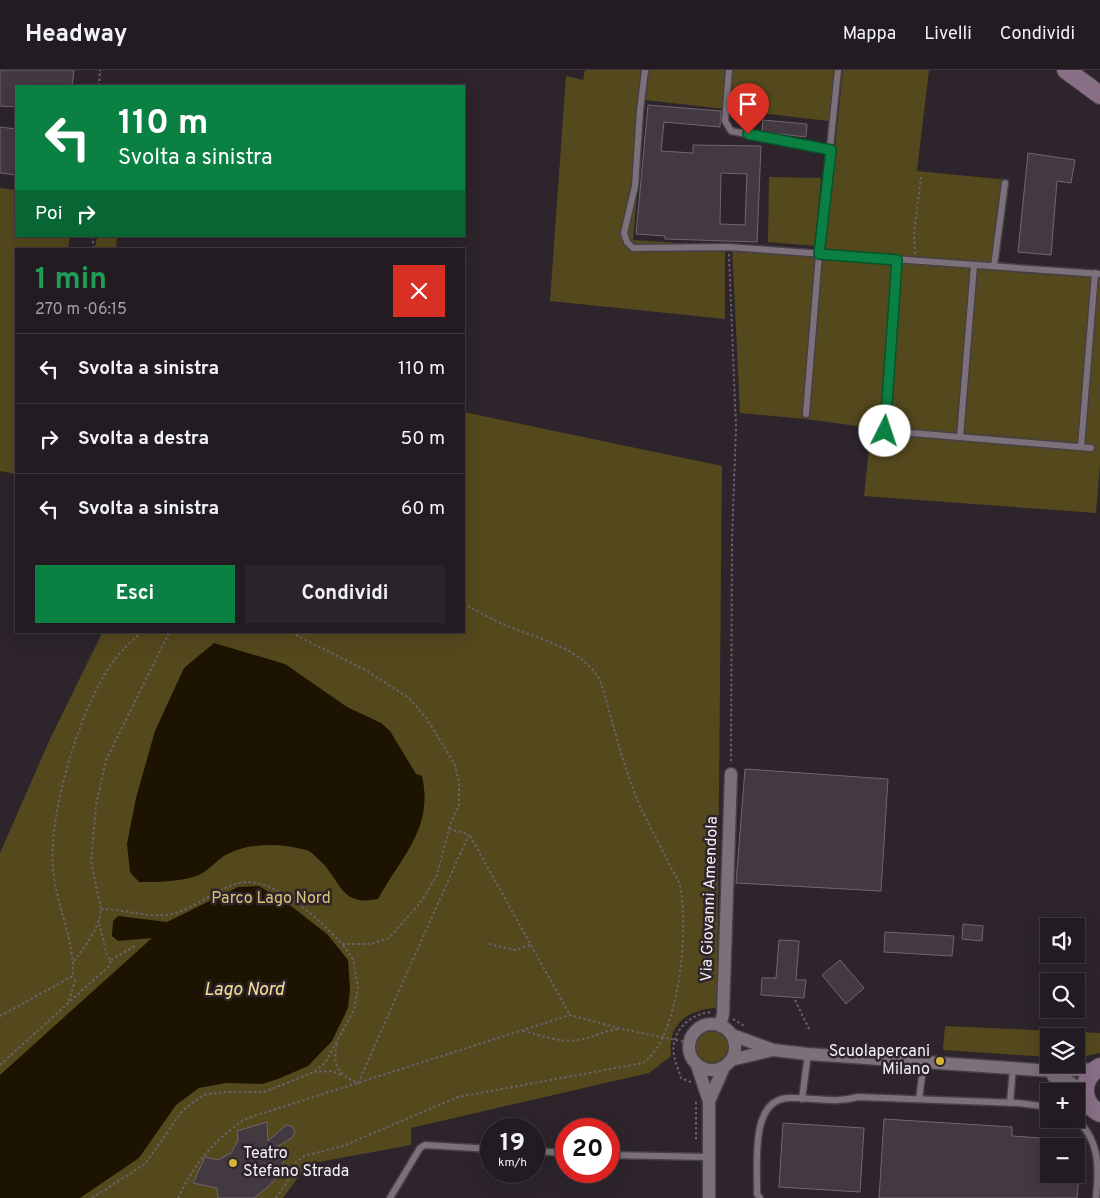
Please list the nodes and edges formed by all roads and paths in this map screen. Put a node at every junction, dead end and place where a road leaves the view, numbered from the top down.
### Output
1 (100, 70) edge
2 (646, 70) edge
3 (729, 70) edge
4 (838, 70) edge
5 (1066, 70) edge
6 (99, 85) edge
7 (1100, 95) edge
8 (831, 150) junction
9 (921, 177) dead end
10 (1005, 183) dead end
11 (728, 247) junction
12 (819, 254) junction
13 (897, 260) junction
14 (916, 261) junction
15 (974, 265) junction
16 (994, 266) junction
17 (1097, 274) edge
18 (806, 414) dead end
19 (876, 430) dead end
20 (885, 431) junction
21 (960, 437) junction
22 (1081, 448) junction
23 (1091, 448) dead end
24 (465, 605) edge
25 (142, 633) edge
26 (169, 633) edge
27 (292, 633) edge
28 (731, 774) joint
29 (449, 829) junction
30 (469, 834) junction
31 (101, 910) junction
32 (99, 921) junction
33 (342, 944) junction
34 (489, 944) dead end
35 (531, 945) junction
36 (135, 946) dead end
37 (111, 960) junction
38 (74, 961) junction
39 (73, 976) junction
40 (795, 1000) dead end
41 (70, 1001) junction
42 (570, 1015) junction
43 (0, 1016) edge
44 (721, 1020) junction
45 (747, 1028) dead end
46 (622, 1029) junction
47 (522, 1031) junction
48 (810, 1031) dead end
49 (732, 1035) junction
50 (663, 1038) junction
51 (675, 1041) junction
52 (690, 1043) junction
53 (338, 1044) junction
54 (773, 1050) junction
55 (808, 1054) junction
56 (924, 1062) junction
57 (728, 1063) junction
58 (0, 1065) edge
59 (697, 1065) junction
60 (1018, 1067) junction
61 (1098, 1068) edge
62 (314, 1072) junction
63 (343, 1076) junction
64 (358, 1083) junction
65 (1073, 1083) edge
66 (1085, 1085) edge
67 (704, 1095) junction
68 (1085, 1097) edge
69 (802, 1099) junction
70 (920, 1099) junction
71 (1010, 1103) junction
72 (1040, 1106) edge
73 (1100, 1113) edge
74 (1085, 1128) edge
75 (480, 1148) edge
76 (620, 1155) edge
77 (703, 1157) junction
78 (92, 1198) edge
79 (178, 1198) edge
80 (276, 1198) edge
81 (390, 1198) edge
82 (708, 1198) edge
83 (760, 1198) edge
84 (1096, 1198) edge

1 - 6 path
2 - 11 lane
3 - 8 lane
4 - 8 lane
5 - 7 main road
8 - 12 lane
9 - 14 path
10 - 16 lane
11 - 12 lane
11 - 28 path
12 - 13 lane
12 - 18 lane
13 - 14 lane
13 - 20 lane
14 - 15 lane
15 - 16 lane
15 - 21 lane
16 - 17 lane
17 - 22 lane
19 - 20 lane
20 - 21 lane
21 - 22 lane
22 - 23 lane
24 - 50 path
25 - 38 path
26 - 31 path
27 - 29 path
28 - 44 street, Via Giovanni Amendola
29 - 30 path
29 - 33 path
30 - 35 path
30 - 64 path
31 - 32 path
31 - 33 path
32 - 37 path
32 - 38 path
33 - 53 path
34 - 35 path
35 - 42 path
36 - 37 path
37 - 41 path
38 - 39 path
39 - 41 path
39 - 43 path
40 - 48 path
41 - 58 path
42 - 46 path
42 - 47 path
44 - 45 path
44 - 49 street
44 - 51 path
44 - 52 street
46 - 47 path
46 - 50 path
47 - 64 path
49 - 54 street
49 - 57 street
50 - 51 path
50 - 80 path
51 - 52 path
51 - 67 path
52 - 59 street
53 - 62 path
53 - 63 path
54 - 55 street
54 - 57 street
55 - 56 street
55 - 69 lane
56 - 60 street
56 - 70 lane
57 - 59 street
57 - 67 street
59 - 67 street
60 - 61 street
60 - 65 street
60 - 71 lane
61 - 66 main road
62 - 63 path
62 - 78 path
63 - 64 path
64 - 79 path
67 - 77 street
67 - 77 path
68 - 73 main road
69 - 70 lane
69 - 83 lane
70 - 71 lane
71 - 72 lane
74 - 84 lane
75 - 81 lane
76 - 77 lane
77 - 82 street

